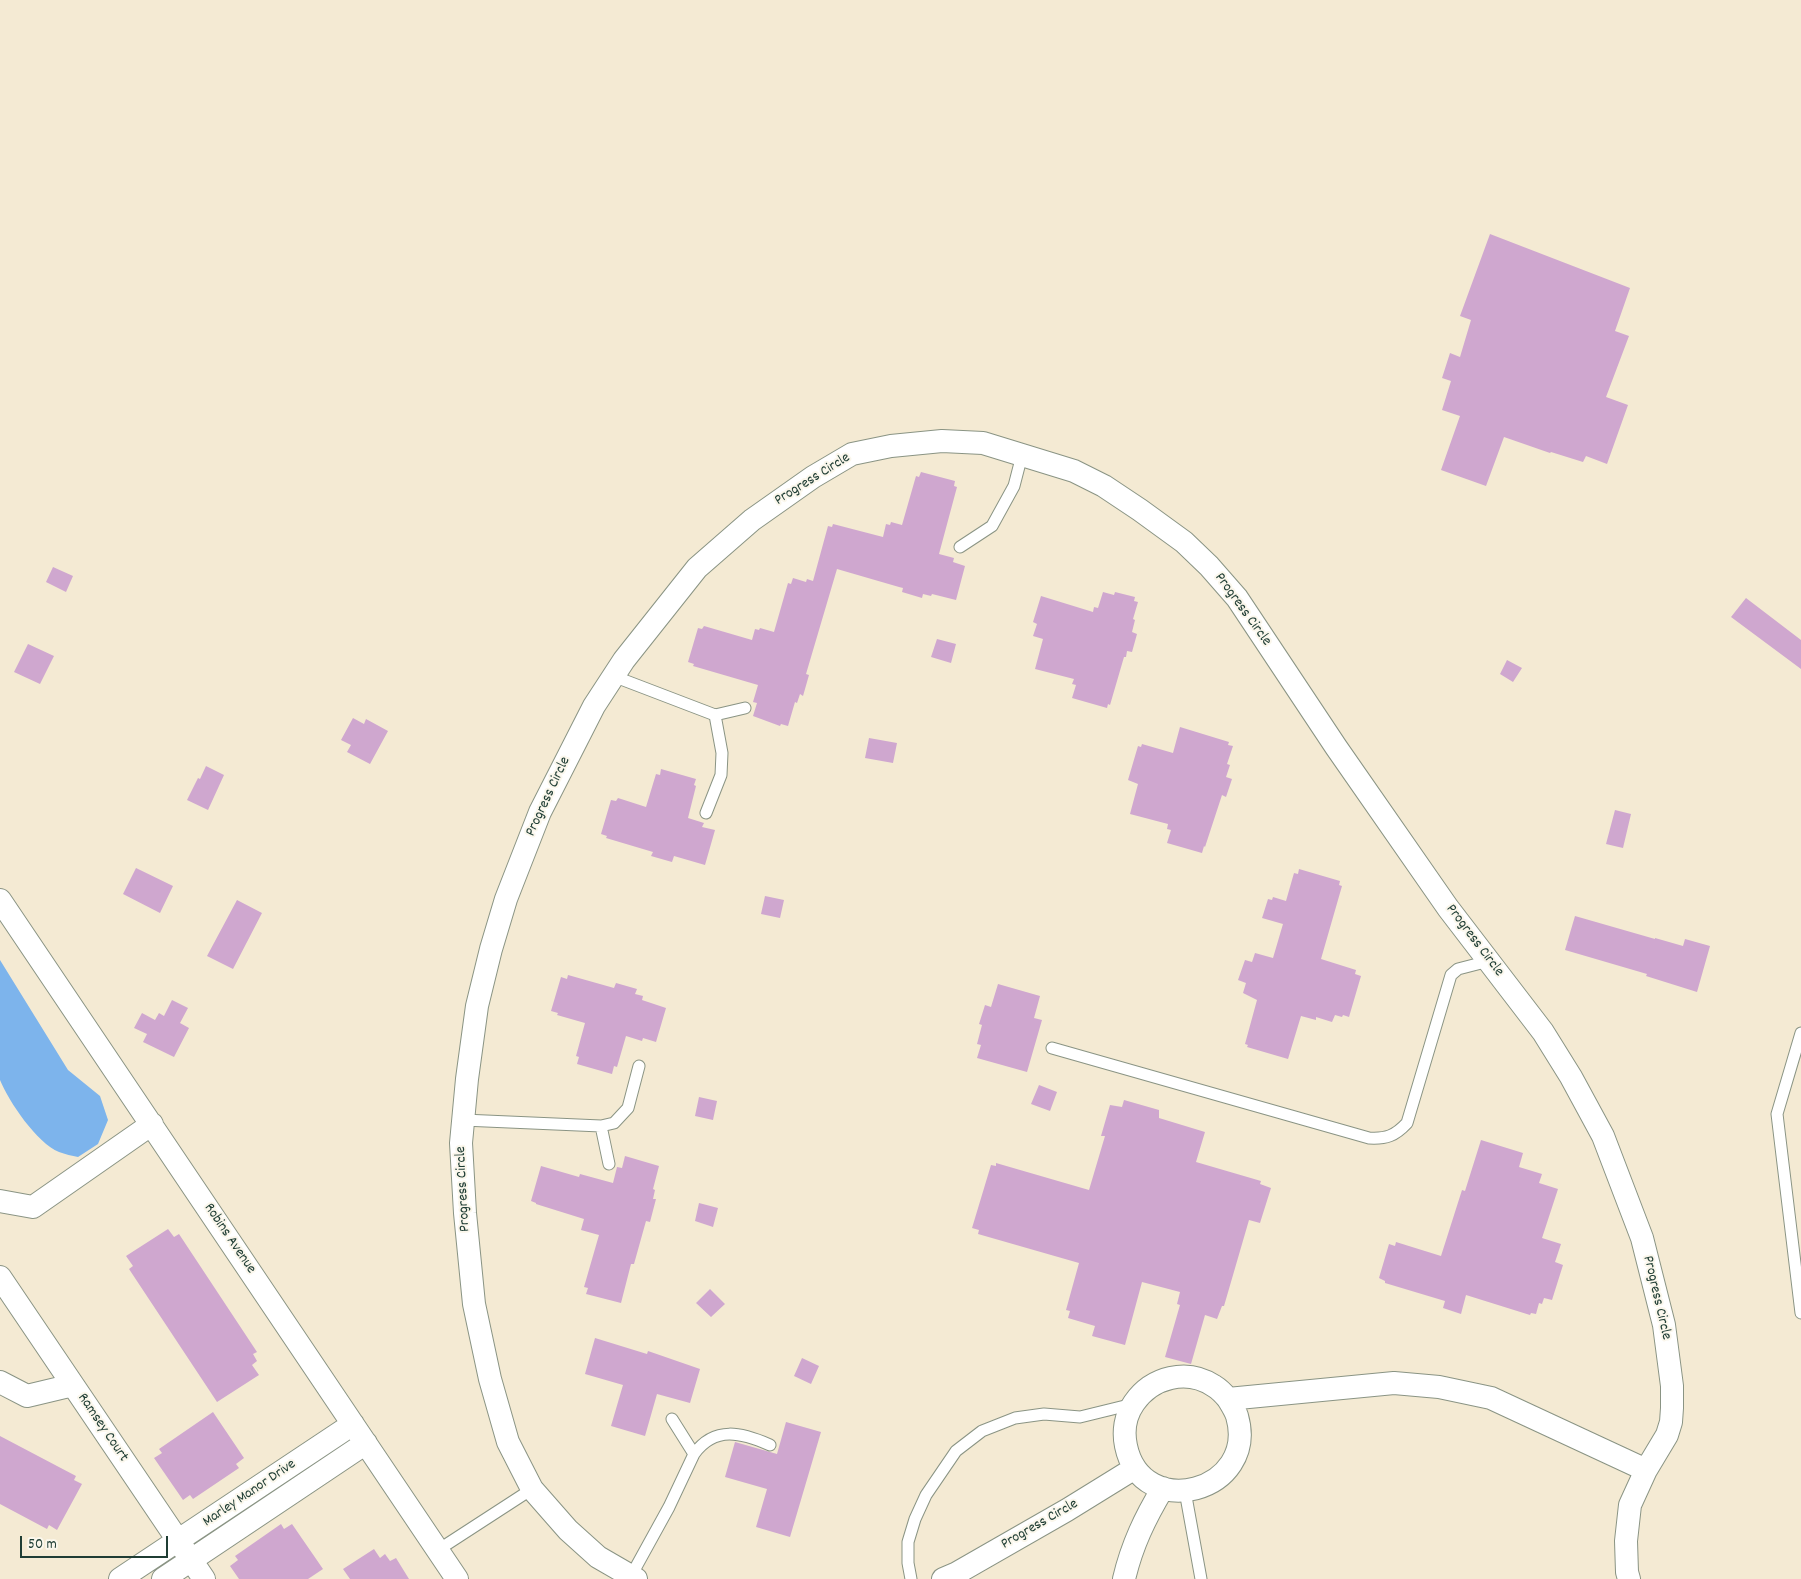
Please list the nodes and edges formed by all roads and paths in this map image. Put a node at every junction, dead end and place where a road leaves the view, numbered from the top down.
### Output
1 (1022, 455) junction
2 (960, 547) dead end
3 (613, 676) junction
4 (745, 708) dead end
5 (715, 715) junction
6 (706, 813) dead end
7 (0, 900) edge
8 (1490, 961) junction
9 (1801, 1033) edge
10 (1052, 1048) dead end
11 (639, 1066) dead end
12 (463, 1120) junction
13 (152, 1124) junction
14 (601, 1126) junction
15 (609, 1164) dead end
16 (0, 1201) edge
17 (0, 1277) edge
18 (1799, 1281) edge
19 (1801, 1307) edge
20 (0, 1382) edge
21 (73, 1385) junction
22 (1228, 1399) junction
23 (1133, 1404) junction
24 (672, 1419) dead end
25 (354, 1424) junction
26 (366, 1443) junction
27 (770, 1445) dead end
28 (694, 1454) junction
29 (1136, 1468) junction
30 (1646, 1470) junction
31 (532, 1488) junction
32 (1163, 1488) junction
33 (1185, 1492) junction
34 (179, 1541) junction
35 (438, 1550) junction
36 (191, 1560) junction
37 (634, 1578) edge
38 (120, 1579) edge
39 (163, 1579) edge
40 (204, 1579) edge
41 (458, 1579) edge
42 (911, 1579) edge
43 (943, 1579) edge
44 (1124, 1579) edge
45 (1201, 1579) edge
46 (1629, 1579) edge

1 - 2 lane
1 - 3 street, Progress Circle
1 - 8 street, Progress Circle
3 - 5 lane
3 - 12 street, Progress Circle
4 - 5 lane
5 - 6 lane
7 - 13 street, Robins Avenue
8 - 10 lane
8 - 30 street, Progress Circle
9 - 18 lane
11 - 14 lane
12 - 14 lane
12 - 31 street, Progress Circle
13 - 16 street
13 - 25 street, Robins Avenue
14 - 15 lane
17 - 21 street, Ramsey Court
18 - 19 lane
20 - 21 street
21 - 34 street, Ramsey Court
22 - 23 street
22 - 30 street
22 - 33 street
23 - 29 street
23 - 42 lane
24 - 28 lane
25 - 26 street, Robins Avenue
25 - 34 street, Marley Manor Drive
26 - 35 street, Robins Avenue
26 - 36 street, Marley Manor Drive
27 - 28 lane
28 - 37 lane
29 - 32 street
29 - 43 street, Progress Circle
30 - 46 street, Progress Circle
31 - 35 lane
31 - 37 street, Progress Circle
32 - 33 street
32 - 44 street
33 - 45 lane
34 - 36 street, Ramsey Court
34 - 38 street, Marley Manor Drive
35 - 41 street, Robins Avenue
36 - 39 street, Marley Manor Drive
36 - 40 street, Ramsey Court

